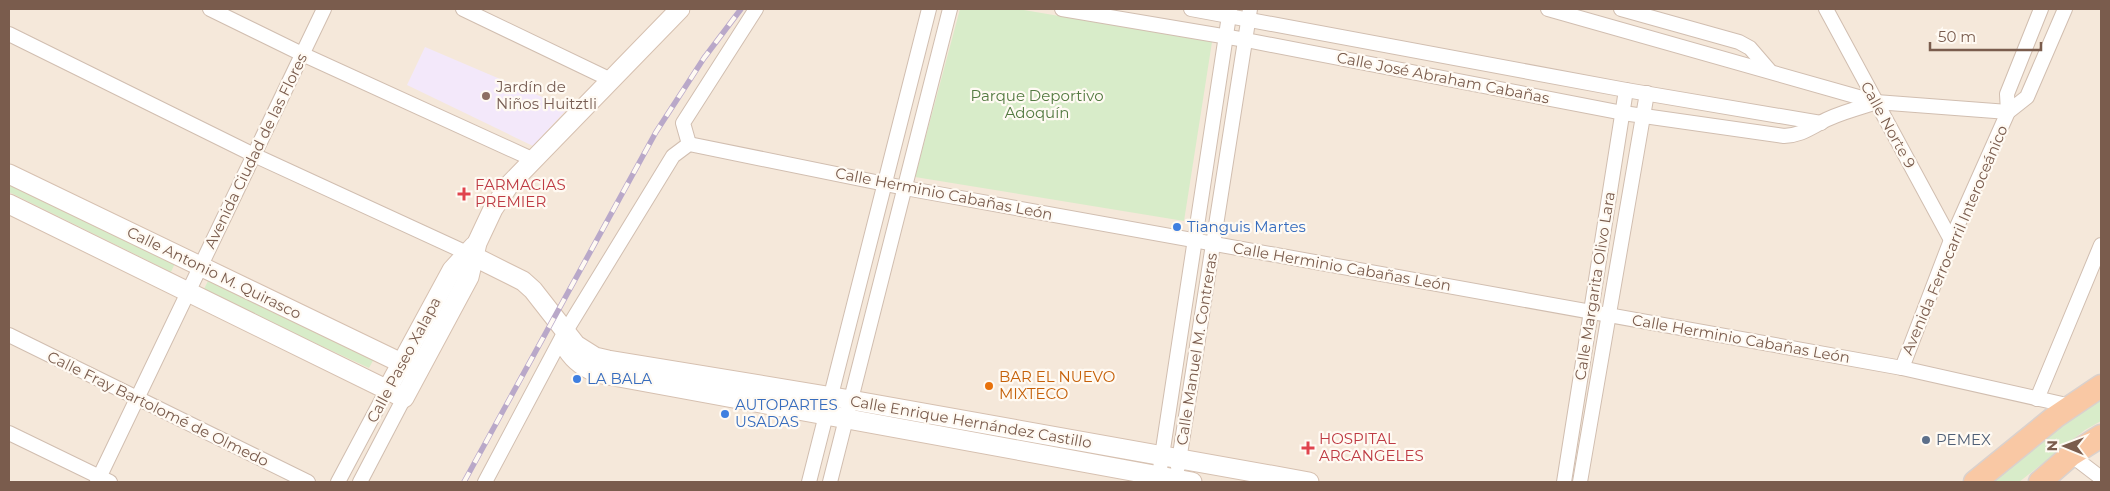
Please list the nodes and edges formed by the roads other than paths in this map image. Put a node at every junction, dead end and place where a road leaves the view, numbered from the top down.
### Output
1 (210, 9) edge
2 (324, 9) edge
3 (463, 9) edge
4 (680, 9) edge
5 (756, 9) edge
6 (929, 9) edge
7 (950, 9) edge
8 (1062, 9) edge
9 (1191, 9) edge
10 (1548, 9) edge
11 (1621, 9) edge
12 (1826, 9) edge
13 (2041, 9) edge
14 (2065, 9) edge
15 (1230, 12) edge
16 (1250, 14) edge
17 (9, 34) edge
18 (1226, 36) junction
19 (1246, 40) junction
20 (302, 54) junction
21 (1769, 70) junction
22 (609, 79) junction
23 (1626, 90) junction
24 (1647, 93) junction
25 (1876, 102) junction
26 (1623, 112) junction
27 (2008, 112) junction
28 (1643, 116) junction
29 (1820, 122) junction
30 (689, 144) junction
31 (254, 155) junction
32 (532, 159) junction
33 (9, 174) edge
34 (883, 183) junction
35 (905, 188) junction
36 (9, 204) edge
37 (1951, 240) junction
38 (1195, 241) junction
39 (1214, 244) junction
40 (2101, 245) edge
41 (473, 251) junction
42 (200, 266) junction
43 (188, 292) junction
44 (1591, 313) junction
45 (1608, 315) junction
46 (9, 335) edge
47 (563, 335) junction
48 (410, 367) junction
49 (1902, 368) junction
50 (2101, 386) edge
51 (396, 394) junction
52 (137, 397) junction
53 (831, 397) junction
54 (2036, 399) junction
55 (851, 400) junction
56 (2070, 406) junction
57 (825, 416) junction
58 (846, 419) junction
59 (9, 433) edge
60 (2101, 436) edge
61 (2071, 455) junction
62 (1171, 458) junction
63 (2101, 478) edge
64 (102, 481) edge
65 (1172, 481) edge
66 (308, 482) edge
67 (338, 482) edge
68 (360, 482) edge
69 (485, 482) edge
70 (808, 482) edge
71 (830, 482) edge
72 (1309, 482) edge
73 (1564, 482) edge
74 (1580, 482) edge
75 (1975, 482) edge
76 (2040, 482) edge

1 - 20 street
2 - 20 street, Avenida Ciudad de las Flores
3 - 22 street
4 - 22 main road, Calle Paseo Xalapa
5 - 30 street
6 - 34 street
7 - 35 street
8 - 18 street, Calle José Abraham Cabañas
9 - 15 street, Calle José Abraham Cabañas
10 - 21 street
11 - 21 street
12 - 25 street, Calle Norte 9
13 - 27 street, Avenida Ferrocarril Interoceánico
14 - 27 street, Avenida Ferrocarril Interoceánico
15 - 16 street, Calle José Abraham Cabañas
15 - 18 street, Calle Manuel M. Contreras
16 - 19 street, Calle Manuel M. Contreras
16 - 23 street, Calle José Abraham Cabañas
17 - 31 street
18 - 19 street, Calle José Abraham Cabañas
18 - 38 street, Calle Manuel M. Contreras
19 - 26 street, Calle José Abraham Cabañas
19 - 39 street, Calle Manuel M. Contreras
20 - 31 street, Avenida Ciudad de las Flores
20 - 32 street
21 - 25 street
22 - 32 main road, Calle Paseo Xalapa
23 - 24 street, Calle José Abraham Cabañas
23 - 26 street, Calle Margarita Olivo Lara
24 - 28 street, Calle Margarita Olivo Lara
24 - 29 street, Calle José Abraham Cabañas
25 - 27 street
25 - 29 street, Calle José Abraham Cabañas
25 - 37 street, Calle Norte 9
26 - 28 street, Calle José Abraham Cabañas
26 - 44 street, Calle Margarita Olivo Lara
27 - 37 street, Avenida Ferrocarril Interoceánico
28 - 29 street, Calle José Abraham Cabañas
28 - 45 street, Calle Margarita Olivo Lara
30 - 34 street, Calle Herminio Cabañas León
30 - 47 street
31 - 41 street
31 - 42 street, Avenida Ciudad de las Flores
32 - 41 main road, Calle Paseo Xalapa
33 - 42 main road, Calle Antonio M. Quirasco
34 - 35 street, Calle Herminio Cabañas León
34 - 53 street
35 - 38 street, Calle Herminio Cabañas León
35 - 55 street
36 - 43 main road, Calle Antonio M. Quirasco
37 - 49 street, Avenida Ferrocarril Interoceánico
38 - 39 street, Calle Herminio Cabañas León
38 - 62 street, Calle Manuel M. Contreras
39 - 44 street, Calle Herminio Cabañas León
39 - 62 street, Calle Manuel M. Contreras
40 - 54 street
41 - 47 main road, Calle Enrique Hernández Castillo
41 - 48 main road, Calle Paseo Xalapa
42 - 43 street, Avenida Ciudad de las Flores
42 - 48 main road, Calle Antonio M. Quirasco
43 - 51 main road, Calle Antonio M. Quirasco
43 - 52 street, Avenida Ciudad de las Flores
44 - 45 street, Calle Herminio Cabañas León
44 - 73 street, Calle Margarita Olivo Lara
45 - 49 street, Calle Herminio Cabañas León
45 - 74 street, Calle Margarita Olivo Lara
46 - 52 street, Calle Fray Bartolomé de Olmedo
47 - 53 main road, Calle Enrique Hernández Castillo
47 - 57 main road, Calle Enrique Hernández Castillo
47 - 69 street
48 - 51 main road, Calle Paseo Xalapa
49 - 54 street, Calle Herminio Cabañas León
50 - 56 highway
51 - 67 street, Calle Paseo Xalapa
51 - 68 street, Calle Paseo Xalapa
52 - 64 street, Avenida Ciudad de las Flores
52 - 66 street, Calle Fray Bartolomé de Olmedo
53 - 55 main road, Calle Enrique Hernández Castillo
53 - 57 street
54 - 56 street, Calle Herminio Cabañas León
55 - 58 street
55 - 62 main road, Calle Enrique Hernández Castillo
56 - 75 highway
57 - 58 main road, Calle Enrique Hernández Castillo
57 - 70 street
58 - 65 main road, Calle Enrique Hernández Castillo
58 - 71 street
59 - 64 street
60 - 61 highway
61 - 63 street
61 - 76 highway
62 - 65 street, Calle Manuel M. Contreras
62 - 72 main road, Calle Enrique Hernández Castillo

